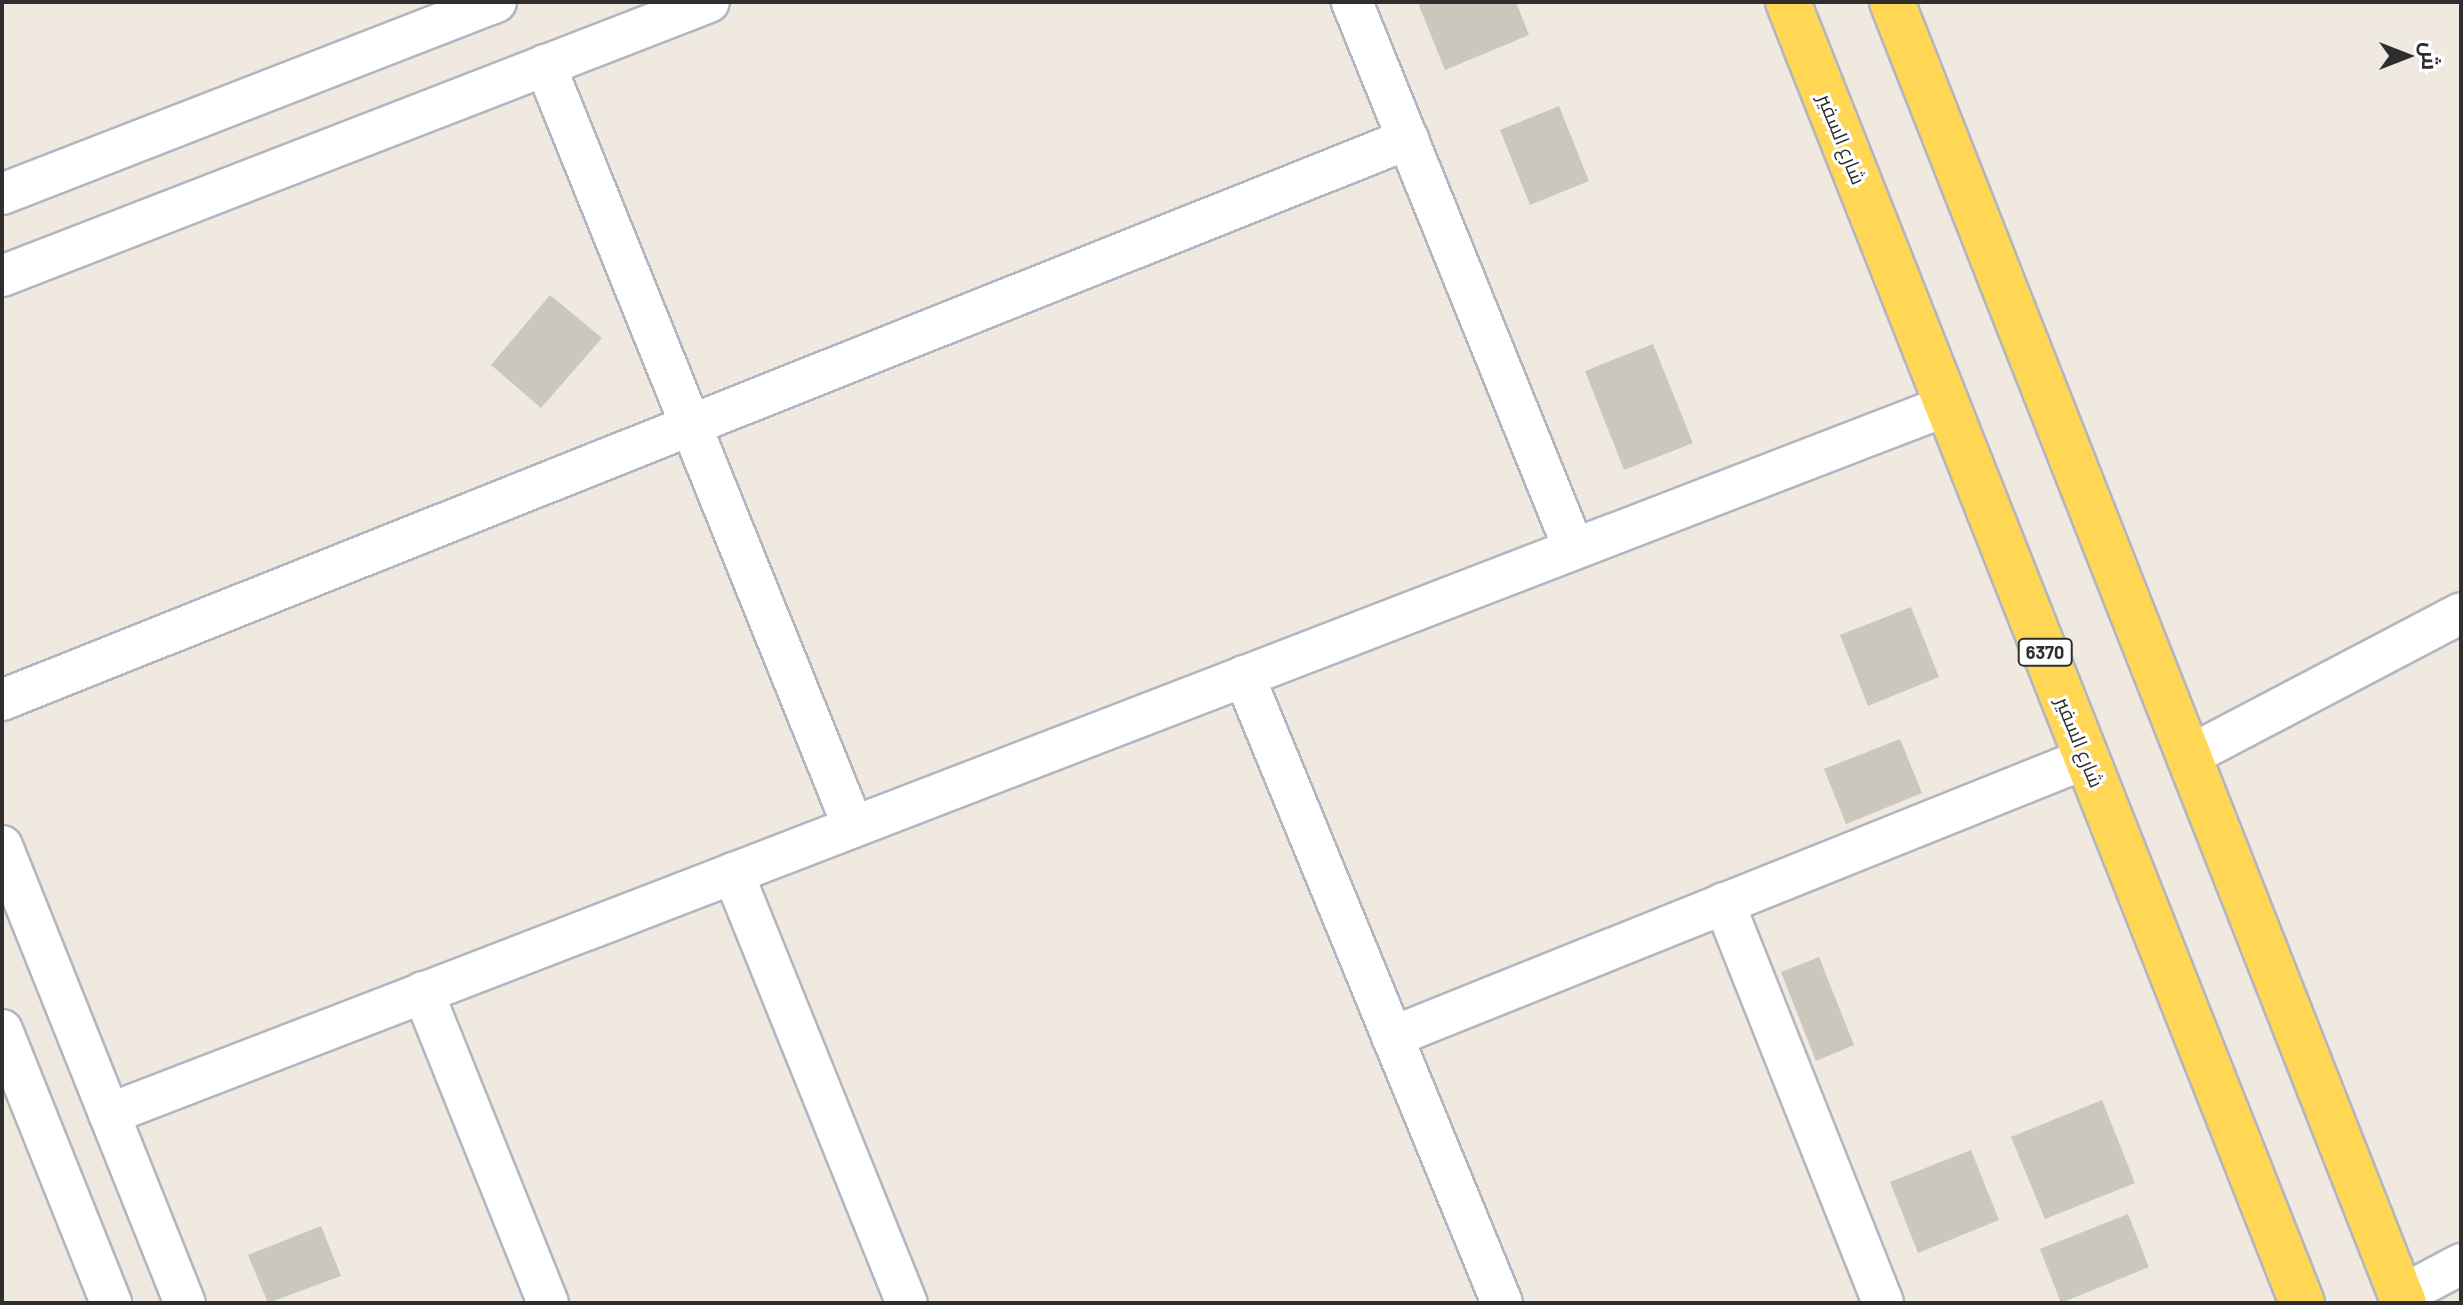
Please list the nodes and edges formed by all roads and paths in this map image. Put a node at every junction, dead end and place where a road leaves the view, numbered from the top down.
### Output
1 (496, 2) edge
2 (709, 2) edge
3 (1352, 2) edge
4 (1788, 2) edge
5 (1892, 2) edge
6 (545, 65) junction
7 (1408, 139) junction
8 (2, 194) edge
9 (2, 276) edge
10 (1948, 405) junction
11 (692, 425) junction
12 (1574, 549) junction
13 (2461, 613) edge
14 (1244, 676) junction
15 (2, 700) edge
16 (2189, 756) junction
17 (2087, 758) junction
18 (853, 826) junction
19 (2, 846) edge
20 (733, 873) junction
21 (1724, 903) junction
22 (423, 992) junction
23 (2, 1030) edge
24 (1392, 1037) junction
25 (109, 1114) junction
26 (2461, 1264) edge
27 (2402, 1299) edge
28 (111, 1303) edge
29 (185, 1303) edge
30 (548, 1303) edge
31 (907, 1303) edge
32 (1502, 1303) edge
33 (1883, 1303) edge
34 (2302, 1303) edge

1 - 8 street
2 - 6 street
3 - 7 street
4 - 10 main road, شارع السفير / 6370
5 - 16 main road
6 - 9 street
6 - 11 street
7 - 11 street
7 - 12 street
10 - 12 street
10 - 17 main road, شارع السفير / 6370
11 - 15 street
11 - 18 street
12 - 14 street
13 - 16 street
14 - 18 street
14 - 24 street
16 - 27 main road
17 - 21 street
17 - 34 main road, شارع السفير / 6370
18 - 20 street
19 - 25 street
20 - 22 street
20 - 31 street
21 - 24 street
21 - 33 street
22 - 25 street
22 - 30 street
23 - 28 street
24 - 32 street
25 - 29 street
26 - 27 street

